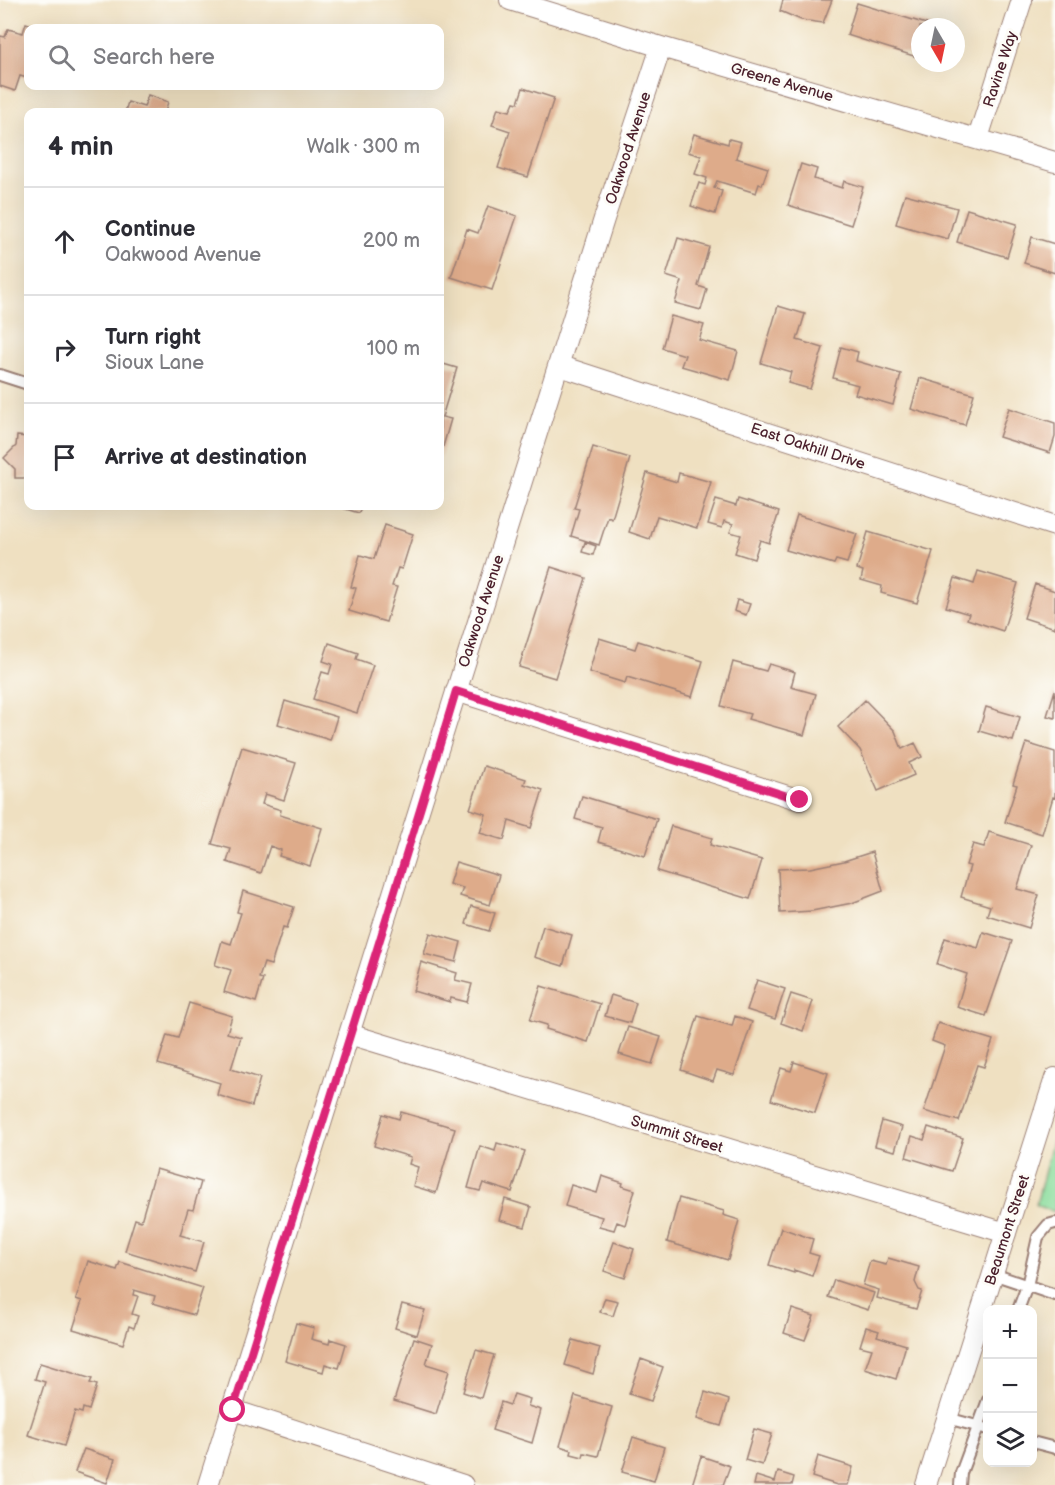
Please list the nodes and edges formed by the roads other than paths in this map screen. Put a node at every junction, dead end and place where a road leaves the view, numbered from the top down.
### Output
1 (510, 0) edge
2 (1022, 0) edge
3 (661, 47) junction
4 (978, 138) junction
5 (1055, 162) edge
6 (560, 366) junction
7 (0, 375) edge
8 (24, 383) edge
9 (1055, 526) edge
10 (456, 691) junction
11 (800, 800) dead end
12 (349, 1034) junction
13 (1055, 1078) edge
14 (1055, 1223) edge
15 (1006, 1233) junction
16 (993, 1274) junction
17 (1027, 1286) junction
18 (1055, 1295) edge
19 (1020, 1305) edge
20 (233, 1410) junction
21 (947, 1418) junction
22 (983, 1428) edge
23 (1037, 1443) edge
24 (1055, 1448) edge
25 (208, 1485) edge
26 (463, 1485) edge
27 (926, 1485) edge
28 (960, 1485) edge

1 - 3 street, Greene Avenue
2 - 4 street, Ravine Way
3 - 4 street, Greene Avenue
3 - 6 street, Oakwood Avenue
4 - 5 street, Greene Avenue
6 - 9 street, East Oakhill Drive
6 - 10 street, Oakwood Avenue
7 - 8 lane
10 - 11 street
10 - 12 street, Oakwood Avenue
12 - 15 street, Summit Street
12 - 20 street, Oakwood Avenue
13 - 15 street, Beaumont Street
14 - 17 lane
15 - 16 street, Beaumont Street
16 - 17 lane
16 - 21 street, Beaumont Street
17 - 18 lane
17 - 19 lane
20 - 25 street, Oakwood Avenue
20 - 26 street
21 - 22 lane
21 - 27 street, Beaumont Street
22 - 28 lane
23 - 24 lane

